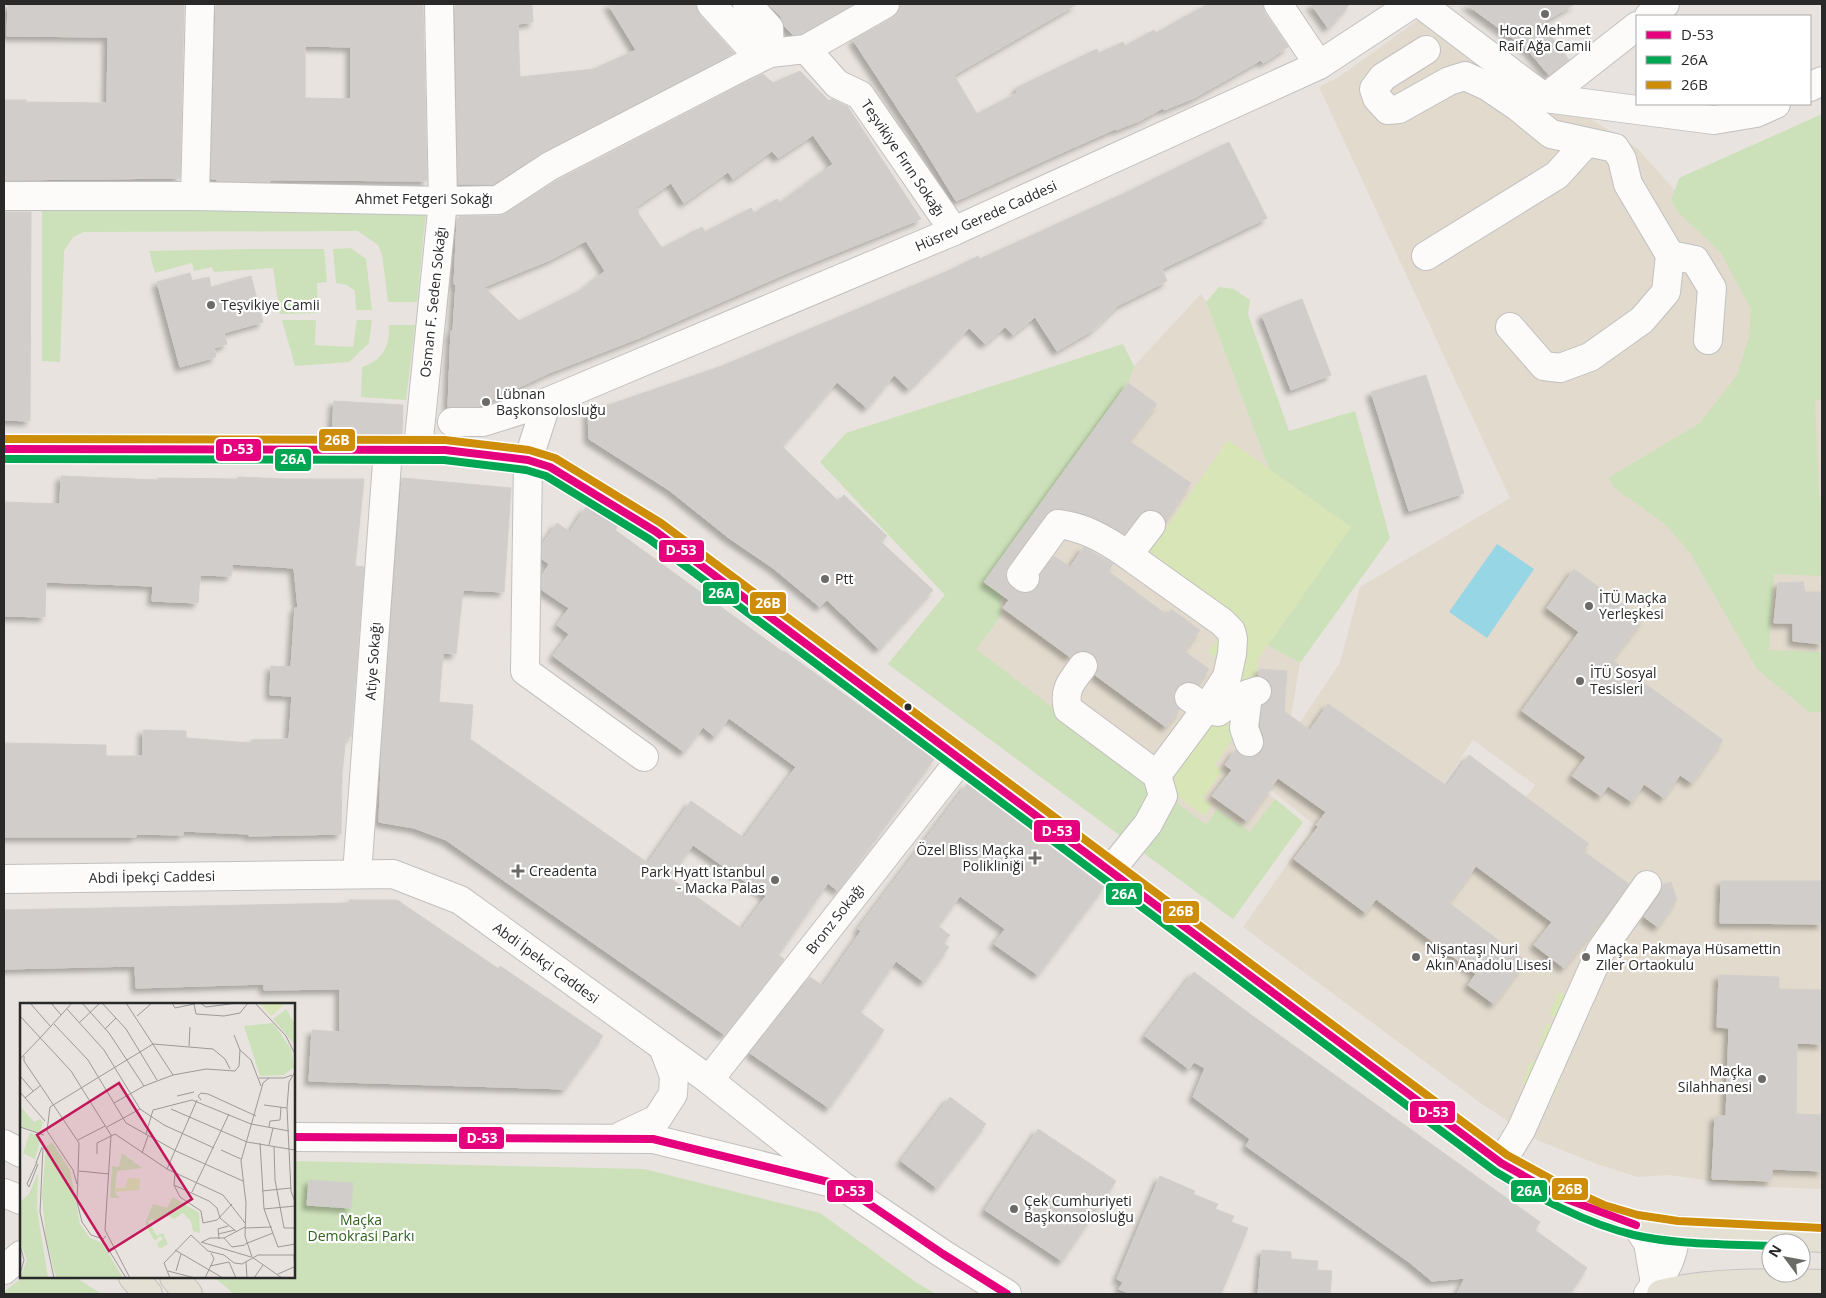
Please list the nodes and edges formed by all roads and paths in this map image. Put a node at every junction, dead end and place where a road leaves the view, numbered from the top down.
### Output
1 (200, 4) edge
2 (439, 4) edge
3 (711, 4) edge
4 (746, 4) edge
5 (885, 4) edge
6 (1278, 4) edge
7 (1412, 4) edge
8 (1421, 4) edge
9 (1665, 4) edge
10 (1650, 15) edge
11 (1636, 27) edge
12 (806, 49) junction
13 (1426, 50) dead end
14 (770, 53) junction
15 (1319, 65) junction
16 (1545, 98) junction
17 (1774, 105) edge
18 (1586, 143) junction
19 (4, 196) edge
20 (195, 196) junction
21 (443, 202) junction
22 (954, 231) junction
23 (1670, 255) junction
24 (1426, 256) dead end
25 (1510, 327) dead end
26 (1708, 340) dead end
27 (547, 402) junction
28 (452, 422) dead end
29 (4, 449) edge
30 (388, 449) junction
31 (418, 449) junction
32 (528, 460) junction
33 (1151, 525) dead end
34 (1128, 555) junction
35 (1024, 572) dead end
36 (1083, 666) dead end
37 (1197, 703) junction
38 (1250, 715) dead end
39 (644, 756) dead end
40 (961, 758) junction
41 (1157, 775) junction
42 (1110, 870) junction
43 (357, 874) junction
44 (4, 879) edge
45 (1647, 885) dead end
46 (663, 1047) junction
47 (709, 1080) junction
48 (295, 1137) edge
49 (612, 1140) junction
50 (4, 1144) edge
51 (20, 1152) edge
52 (1501, 1162) junction
53 (841, 1185) junction
54 (4, 1193) edge
55 (20, 1200) edge
56 (1636, 1225) junction
57 (1676, 1230) junction
58 (1822, 1238) edge
59 (20, 1256) edge
60 (4, 1270) edge
61 (133, 1278) edge
62 (175, 1278) edge
63 (1822, 1284) edge
64 (1655, 1291) edge
65 (148, 1294) edge
66 (188, 1294) edge
67 (1007, 1294) edge

1 - 20 street
2 - 21 street, Osman F. Seden Sokağı
3 - 14 street
4 - 14 street
5 - 12 street, Ahmet Fetgeri Sokağı
6 - 15 street
7 - 15 street, Hüsrev Gerede Caddesi
8 - 16 street
9 - 10 street
11 - 16 street
12 - 14 street, Ahmet Fetgeri Sokağı
12 - 22 street, Teşvikiye Fırın Sokağı
13 - 18 street
14 - 21 street, Ahmet Fetgeri Sokağı
15 - 22 street, Hüsrev Gerede Caddesi
16 - 17 street
18 - 23 street
18 - 24 street
19 - 20 street, Ahmet Fetgeri Sokağı
20 - 21 street, Ahmet Fetgeri Sokağı
21 - 31 street, Osman F. Seden Sokağı
22 - 27 street, Hüsrev Gerede Caddesi
23 - 25 street
23 - 26 street
27 - 28 street, Hüsrev Gerede Caddesi
27 - 32 street
29 - 30 main road
30 - 31 main road
30 - 43 street, Atiye Sokağı
31 - 32 main road
32 - 39 street
32 - 40 main road
33 - 34 street
34 - 35 street
34 - 37 street
36 - 41 street
37 - 38 street
37 - 41 street
40 - 42 main road
40 - 47 street, Bronz Sokağı
41 - 42 street
42 - 52 main road
43 - 44 street, Abdi İpekçi Caddesi
43 - 46 street, Abdi İpekçi Caddesi
45 - 52 street
46 - 47 street, Abdi İpekçi Caddesi
46 - 49 street
47 - 53 street, Abdi İpekçi Caddesi
48 - 49 street
49 - 53 street
50 - 51 street
52 - 56 main road
53 - 67 street, Abdi İpekçi Caddesi
54 - 55 street
56 - 57 main road
56 - 64 street
57 - 58 main road
57 - 64 street
59 - 60 street
61 - 65 main road
62 - 66 main road
63 - 64 main road

